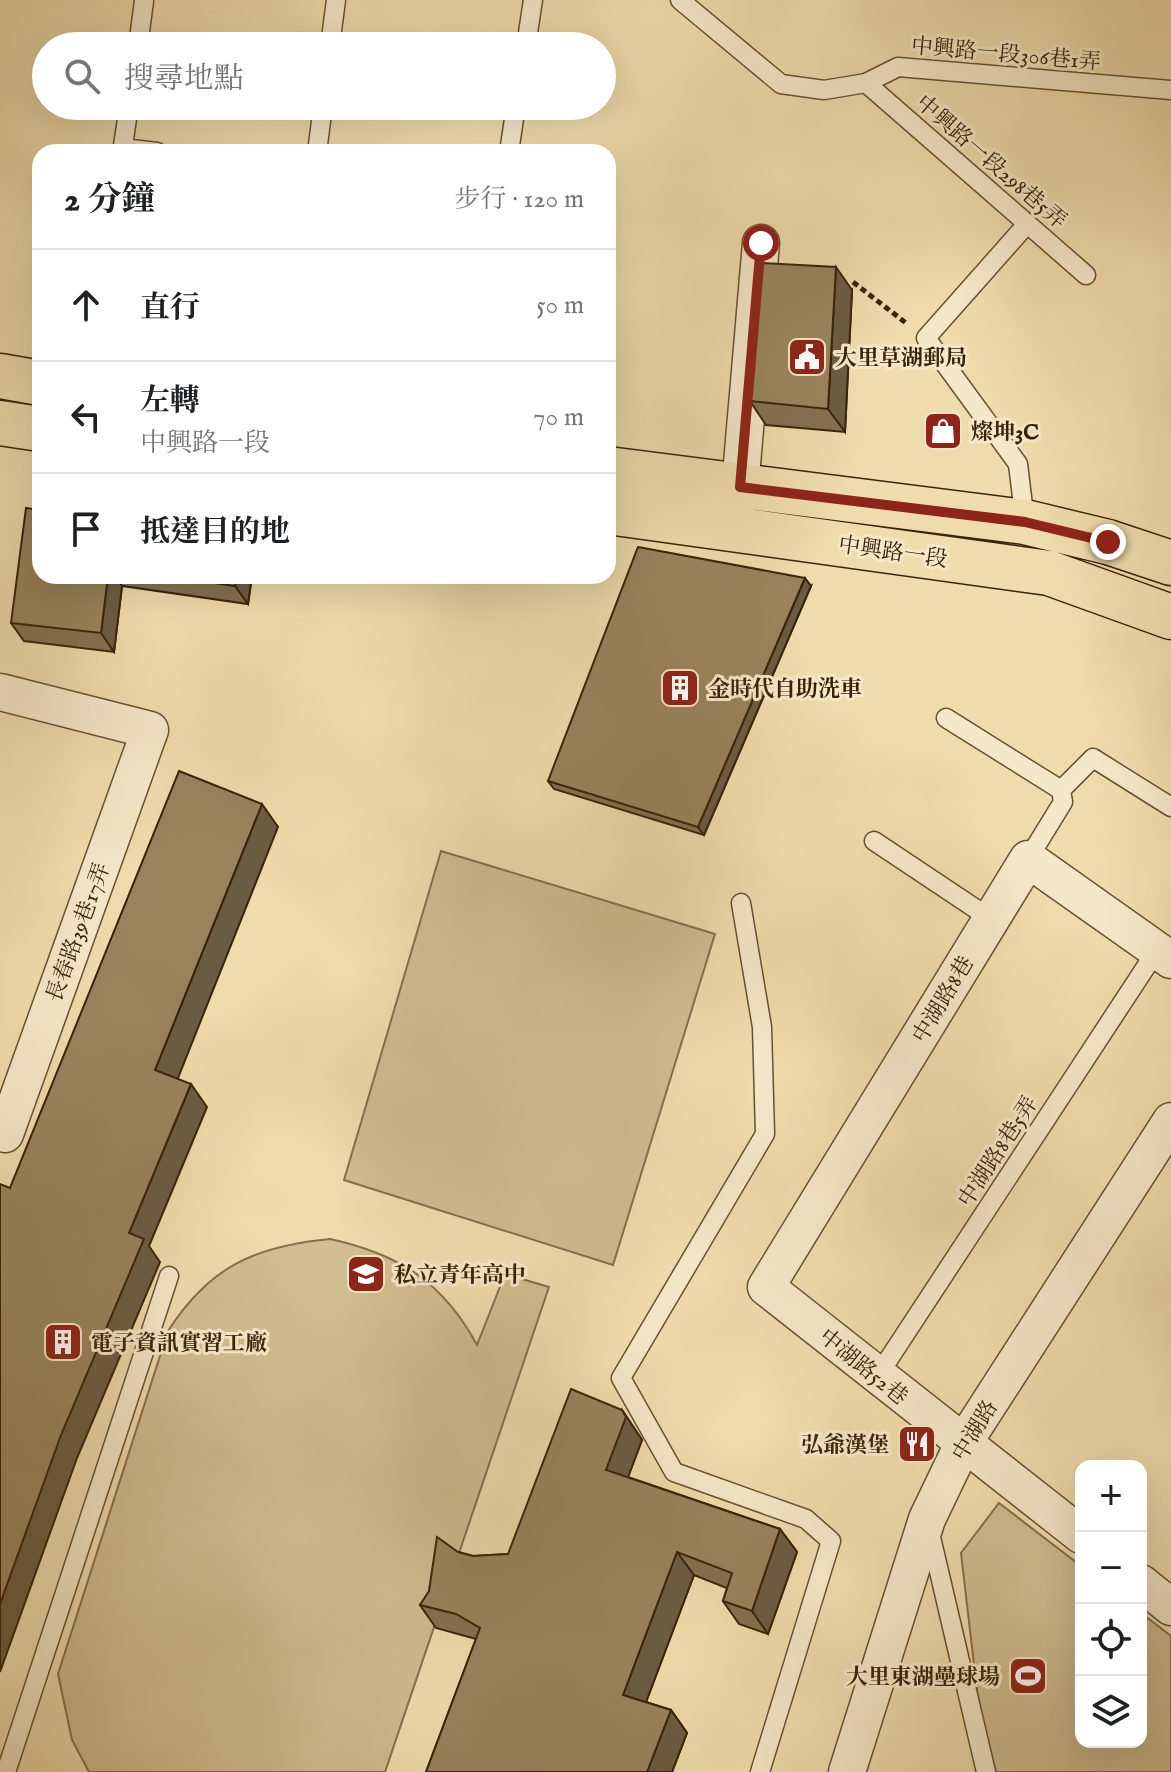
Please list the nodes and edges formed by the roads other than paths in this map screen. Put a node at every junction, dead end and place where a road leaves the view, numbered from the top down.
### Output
1 (336, 0) edge
2 (533, 0) edge
3 (680, 0) edge
4 (144, 1) edge
5 (140, 32) edge
6 (332, 32) edge
7 (528, 32) edge
8 (866, 83) junction
9 (1171, 90) edge
10 (127, 120) edge
11 (321, 120) edge
12 (514, 120) edge
13 (123, 144) edge
14 (318, 144) edge
15 (510, 144) edge
16 (1027, 224) junction
17 (761, 243) dead end
18 (1086, 275) dead end
19 (0, 376) edge
20 (32, 382) edge
21 (0, 423) edge
22 (32, 428) edge
23 (616, 471) edge
24 (736, 508) junction
25 (616, 512) edge
26 (1025, 522) junction
27 (1171, 563) edge
28 (1171, 617) edge
29 (0, 692) edge
30 (946, 718) dead end
31 (1061, 790) junction
32 (1171, 807) edge
33 (874, 841) dead end
34 (1028, 859) junction
35 (741, 903) dead end
36 (991, 919) junction
37 (1164, 955) edge
38 (1171, 1121) edge
39 (2, 1133) edge
40 (169, 1276) dead end
41 (766, 1287) joint
42 (877, 1377) junction
43 (963, 1444) junction
44 (927, 1519) junction
45 (1077, 1532) edge
46 (1147, 1588) edge
47 (1171, 1607) edge
48 (6, 1772) edge
49 (760, 1772) edge
50 (847, 1772) edge
51 (986, 1772) edge

1 - 6 lane
2 - 7 lane
3 - 8 lane, 中興路一段306巷1弄
4 - 5 lane
8 - 9 lane, 中興路一段306巷1弄
8 - 16 lane, 中興路一段298巷5弄
10 - 13 lane
11 - 14 lane
12 - 15 lane
16 - 18 lane, 中興路一段298巷5弄
16 - 26 lane
17 - 24 street
19 - 20 main road
21 - 22 main road
23 - 24 main road, 中興路一段
24 - 25 main road, 中興路一段
24 - 26 main road, 中興路一段
24 - 28 main road, 中興路一段
26 - 27 main road, 中興路一段
29 - 39 street, 長春路39巷17弄
30 - 31 lane
31 - 32 lane
31 - 34 lane
33 - 36 lane
34 - 36 street, 中湖路8巷
34 - 37 street
35 - 49 lane
36 - 41 street, 中湖路8巷
37 - 42 lane, 中湖路8巷5弄
38 - 43 street, 中湖路
40 - 48 lane
41 - 42 street, 中湖路52巷
42 - 43 street, 中湖路52巷
43 - 44 street, 中湖路
43 - 45 street, 中湖路52巷
44 - 50 street, 中湖路
44 - 51 lane
46 - 47 street

